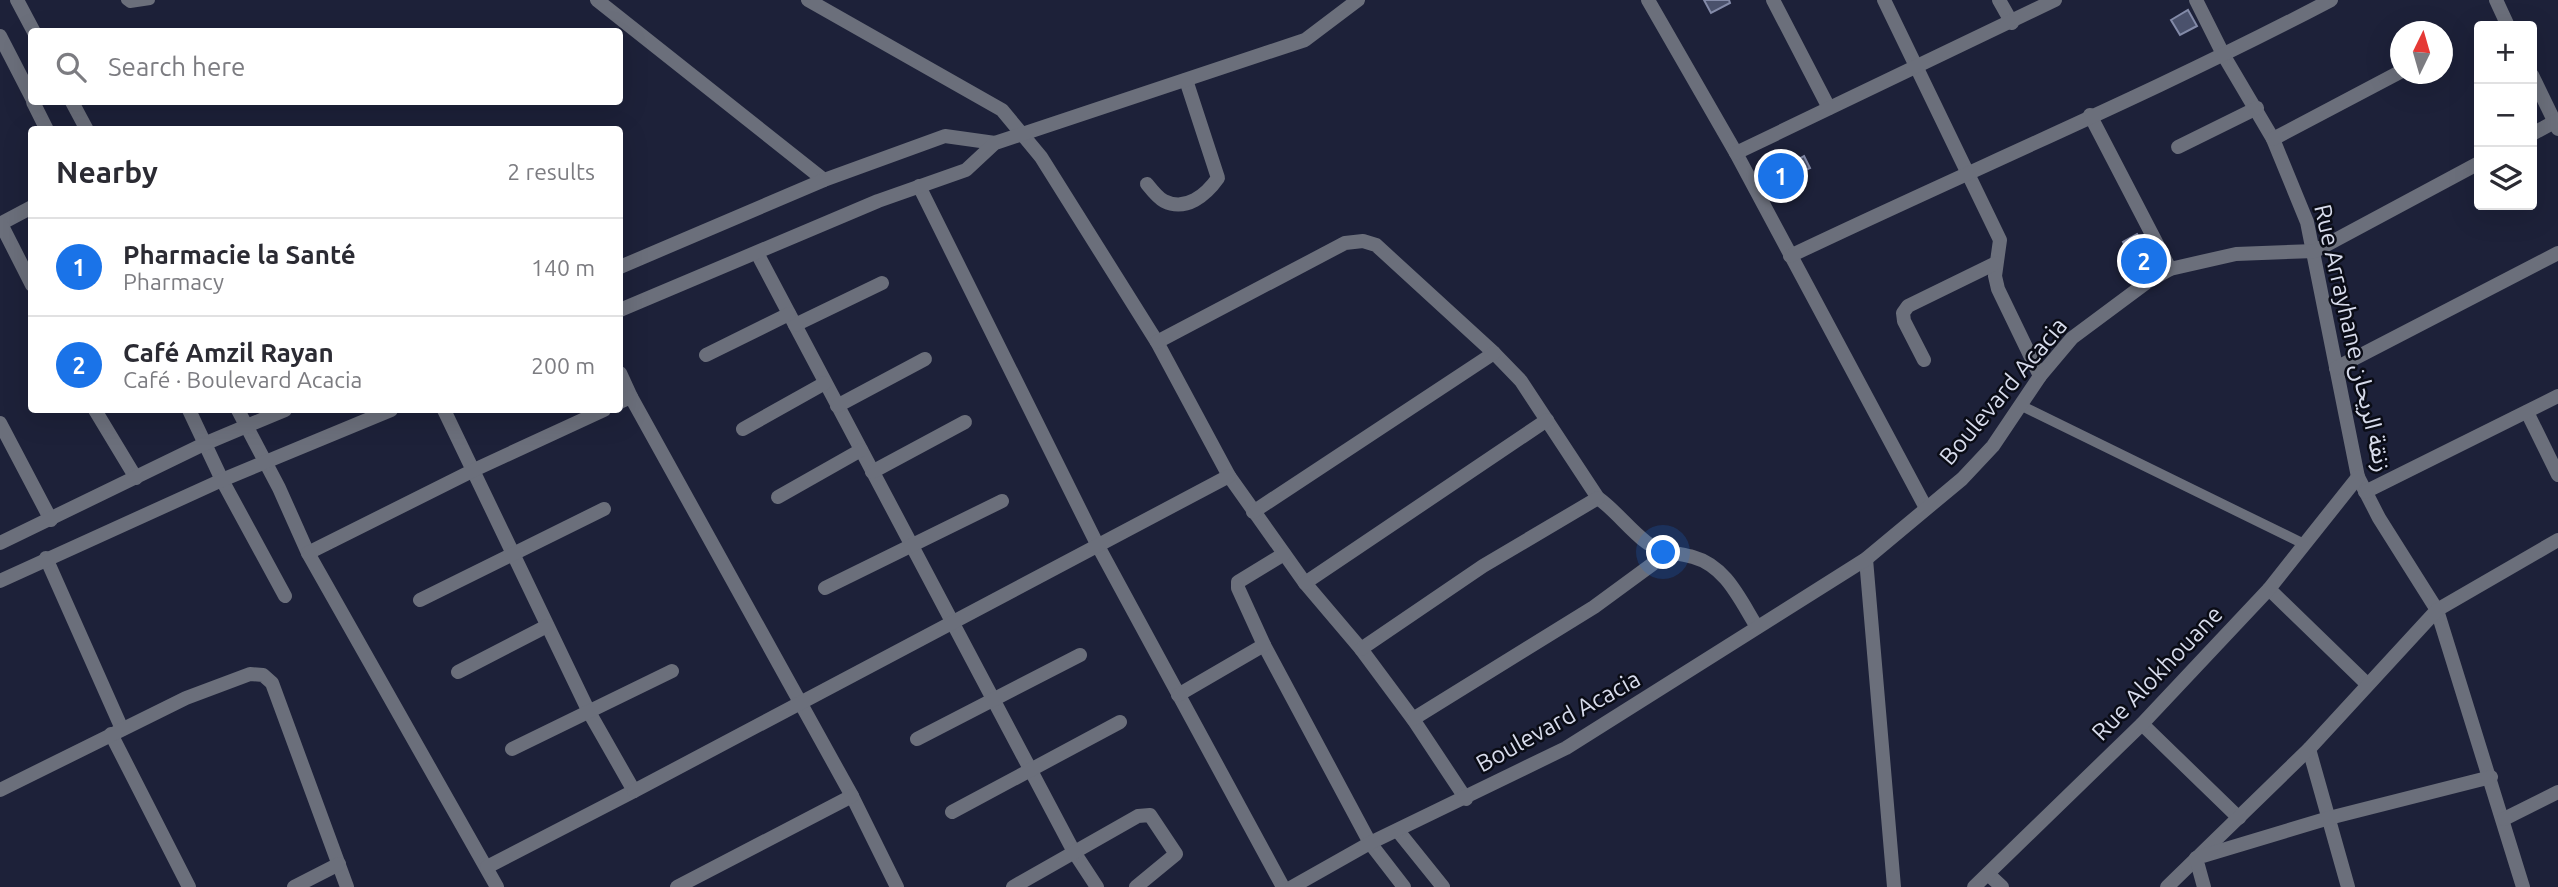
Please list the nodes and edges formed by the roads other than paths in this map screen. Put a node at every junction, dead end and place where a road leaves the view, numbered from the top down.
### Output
1 (17, 0) edge
2 (126, 0) edge
3 (150, 0) edge
4 (597, 0) edge
5 (808, 0) edge
6 (1358, 0) edge
7 (1648, 0) edge
8 (1773, 0) edge
9 (1884, 0) edge
10 (1999, 0) edge
11 (2055, 0) edge
12 (2196, 0) edge
13 (2331, 0) edge
14 (2496, 0) edge
15 (2506, 21) edge
16 (2012, 23) junction
17 (32, 28) edge
18 (0, 36) edge
19 (2224, 56) junction
20 (1916, 66) junction
21 (2390, 77) edge
22 (1186, 80) junction
23 (2537, 84) edge
24 (28, 92) edge
25 (34, 105) edge
26 (74, 105) edge
27 (1829, 108) junction
28 (2257, 108) junction
29 (2090, 115) junction
30 (2557, 124) edge
31 (45, 126) edge
32 (85, 126) edge
33 (2537, 132) edge
34 (1022, 133) junction
35 (2273, 139) junction
36 (995, 143) junction
37 (2178, 147) dead end
38 (1735, 153) junction
39 (2474, 166) edge
40 (1967, 171) junction
41 (824, 180) junction
42 (1147, 184) dead end
43 (919, 186) junction
44 (28, 209) edge
45 (1, 224) edge
46 (2315, 251) junction
47 (757, 253) junction
48 (2558, 253) edge
49 (1790, 256) junction
50 (1996, 263) junction
51 (623, 266) edge
52 (2170, 270) junction
53 (28, 277) edge
54 (881, 283) dead end
55 (623, 309) edge
56 (792, 320) junction
57 (1157, 342) junction
58 (1494, 353) junction
59 (706, 355) dead end
60 (925, 359) dead end
61 (1924, 360) dead end
62 (2336, 368) junction
63 (2040, 376) junction
64 (825, 383) junction
65 (2558, 396) edge
66 (625, 400) edge
67 (837, 406) junction
68 (2022, 406) junction
69 (2527, 412) junction
70 (96, 413) edge
71 (190, 413) edge
72 (240, 413) edge
73 (278, 413) edge
74 (384, 413) edge
75 (446, 413) edge
76 (598, 413) edge
77 (1547, 420) junction
78 (965, 422) dead end
79 (0, 423) edge
80 (247, 426) junction
81 (743, 429) dead end
82 (204, 444) junction
83 (861, 450) junction
84 (265, 464) junction
85 (474, 470) junction
86 (872, 472) junction
87 (2558, 475) edge
88 (1228, 476) junction
89 (2358, 477) junction
90 (136, 478) junction
91 (222, 480) junction
92 (2365, 492) junction
93 (778, 497) dead end
94 (1598, 499) junction
95 (1002, 501) dead end
96 (1926, 508) junction
97 (604, 509) dead end
98 (1253, 512) junction
99 (51, 520) junction
100 (2558, 540) edge
101 (0, 543) edge
102 (2304, 544) junction
103 (911, 545) junction
104 (1098, 546) junction
105 (1669, 552) junction
106 (308, 553) junction
107 (512, 554) junction
108 (1284, 554) junction
109 (46, 558) junction
110 (1866, 559) junction
111 (0, 581) edge
112 (1305, 583) junction
113 (825, 588) dead end
114 (2269, 589) junction
115 (285, 596) dead end
116 (420, 600) dead end
117 (2437, 610) junction
118 (952, 624) junction
119 (547, 626) junction
120 (1757, 627) junction
121 (1264, 645) junction
122 (1361, 649) junction
123 (1080, 655) dead end
124 (672, 671) dead end
125 (458, 672) dead end
126 (2367, 684) junction
127 (1178, 695) junction
128 (994, 701) junction
129 (800, 704) junction
130 (589, 712) junction
131 (1413, 719) junction
132 (1120, 722) dead end
133 (2142, 724) junction
134 (116, 732) junction
135 (916, 739) dead end
136 (512, 749) dead end
137 (2309, 749) junction
138 (1031, 769) junction
139 (2491, 777) junction
140 (0, 790) edge
141 (634, 791) junction
142 (2558, 792) edge
143 (852, 796) junction
144 (1466, 799) junction
145 (952, 812) dead end
146 (2239, 818) junction
147 (2329, 818) junction
148 (2504, 819) junction
149 (1398, 831) junction
150 (1370, 843) junction
151 (1074, 852) junction
152 (2196, 858) junction
153 (338, 864) junction
154 (487, 867) junction
155 (1988, 874) junction
156 (702, 881) edge
157 (189, 887) edge
158 (294, 887) edge
159 (347, 887) edge
160 (497, 887) edge
161 (677, 887) edge
162 (897, 887) edge
163 (1013, 887) edge
164 (1097, 887) edge
165 (1136, 887) edge
166 (1283, 887) edge
167 (1292, 887) edge
168 (1404, 887) edge
169 (1443, 887) edge
170 (1894, 887) edge
171 (1974, 887) edge
172 (2002, 887) edge
173 (2167, 887) edge
174 (2204, 887) edge
175 (2348, 887) edge
176 (2523, 887) edge

1 - 17 street
2 - 3 lane
4 - 41 street
5 - 34 street
6 - 22 street
7 - 38 street
8 - 27 street
9 - 20 street
10 - 16 street
11 - 16 street
12 - 19 street, Rue Arrayhane زنقة الريحان
13 - 19 street
14 - 15 street
16 - 20 street
18 - 24 street
19 - 28 street, Rue Arrayhane زنقة الريحان
19 - 29 street
20 - 27 street
20 - 40 street
21 - 35 street
22 - 34 street
22 - 42 street
23 - 30 street
25 - 31 street
26 - 32 street
27 - 38 street
28 - 35 street, Rue Arrayhane زنقة الريحان
28 - 37 street
29 - 40 street
29 - 52 street
30 - 33 street
34 - 36 street
34 - 57 street
35 - 46 street, Rue Arrayhane زنقة الريحان
36 - 41 street
36 - 43 street
38 - 49 street
39 - 46 street, Boulevard Acacia
40 - 49 street
40 - 50 street
41 - 51 street
43 - 47 street
43 - 104 street
44 - 45 street
45 - 53 street
46 - 52 street, Boulevard Acacia
46 - 62 street, Rue Arrayhane زنقة الريحان
47 - 55 street
47 - 56 street
48 - 62 street
49 - 96 street
50 - 61 street
50 - 63 street
52 - 63 street, Boulevard Acacia
54 - 56 street
56 - 59 street
56 - 64 street
57 - 58 street
57 - 88 street
58 - 77 street
58 - 98 street
60 - 67 street
62 - 89 street, Rue Arrayhane زنقة الريحان
63 - 68 street, Boulevard Acacia
64 - 67 street
64 - 81 street
65 - 69 street
66 - 129 street
67 - 83 street
68 - 96 street, Boulevard Acacia
68 - 102 lane
69 - 87 street
69 - 92 street
70 - 90 street
71 - 82 street
72 - 80 street
73 - 80 street
74 - 84 street
75 - 85 street
76 - 85 street
77 - 94 street
77 - 112 street
78 - 86 street
79 - 99 street
80 - 82 street
80 - 84 street
82 - 90 street
82 - 91 street
83 - 86 street
83 - 93 street
84 - 91 street
84 - 106 street
85 - 106 street
85 - 107 street
86 - 103 street
88 - 98 street
88 - 104 street
89 - 92 street, Rue Arrayhane زنقة الريحان
89 - 102 street, Rue Alokhouane
90 - 99 street
91 - 109 street
91 - 115 street
92 - 117 street, Rue Arrayhane زنقة الريحان
94 - 105 street
94 - 122 street
95 - 103 street
96 - 110 street, Boulevard Acacia
97 - 107 street
98 - 108 street
99 - 101 street
100 - 117 street
102 - 114 street, Rue Alokhouane
103 - 113 street
103 - 118 street
104 - 118 street
104 - 127 street
105 - 120 street
105 - 131 street
106 - 154 street
107 - 116 street
107 - 119 street
108 - 112 street
108 - 121 street
109 - 111 street
109 - 134 street
110 - 120 street, Boulevard Acacia
110 - 170 street
112 - 122 street
114 - 126 street
114 - 133 street, Rue Alokhouane
117 - 126 street
117 - 139 street, Rue Arrayhane زنقة الريحان
118 - 128 street
118 - 129 street
119 - 125 street
119 - 130 street
120 - 144 street, Boulevard Acacia
121 - 127 street
121 - 150 street
122 - 131 street
123 - 128 street
124 - 130 street
126 - 137 street
127 - 166 street
128 - 135 street
128 - 138 street
129 - 141 street
129 - 143 street
130 - 136 street
130 - 141 street
131 - 144 street
132 - 138 street
133 - 146 street
133 - 155 street, Rue Alokhouane
134 - 140 street
134 - 153 street
134 - 157 street
137 - 146 street
137 - 147 street
138 - 145 street
138 - 151 street
139 - 147 street
139 - 148 street, Rue Arrayhane زنقة الريحان
141 - 154 street
142 - 148 street
143 - 156 street
143 - 162 street
144 - 149 street, Boulevard Acacia
146 - 152 street
147 - 152 street
147 - 175 street
148 - 176 street, Rue Arrayhane زنقة الريحان
149 - 150 street, Boulevard Acacia
149 - 169 street
150 - 167 street, Boulevard Acacia
150 - 168 street
151 - 163 street
151 - 164 street
151 - 165 street
152 - 173 street
152 - 174 street
153 - 158 street
153 - 159 street
154 - 160 street
155 - 171 street, Rue Alokhouane
155 - 172 street
156 - 161 street

